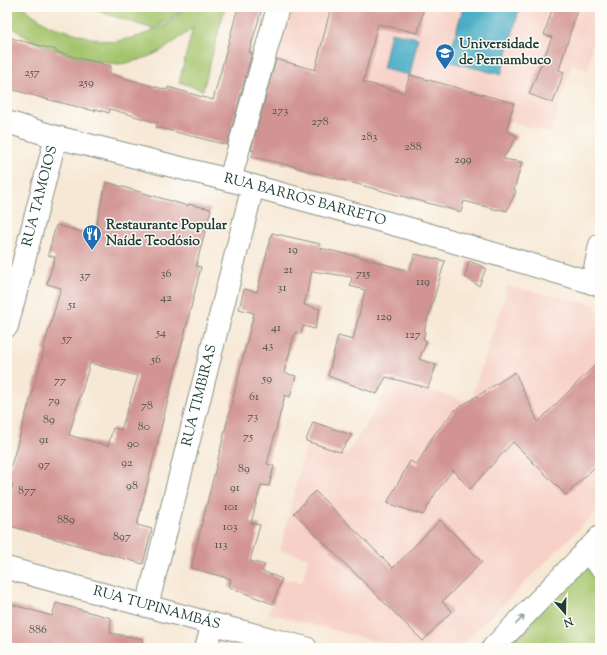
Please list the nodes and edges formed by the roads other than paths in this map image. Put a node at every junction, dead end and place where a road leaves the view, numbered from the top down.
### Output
1 (278, 7) edge
2 (7, 122) edge
3 (56, 137) junction
4 (230, 180) junction
5 (253, 186) junction
6 (600, 244) edge
7 (596, 284) edge
8 (7, 326) edge
9 (595, 551) edge
10 (7, 568) edge
11 (147, 606) junction
12 (213, 624) junction
13 (206, 648) edge
14 (306, 648) edge
15 (493, 648) edge

1 - 4 street
2 - 3 street, RUA BARROS BARRETO
3 - 4 street, RUA BARROS BARRETO
3 - 8 street, RUA TAMOIOS
4 - 5 street, RUA BARROS BARRETO
5 - 7 street, RUA BARROS BARRETO
5 - 11 street, RUA TIMBIRAS
6 - 7 street
15 -> 9 street
10 - 11 street, RUA TUPINAMBÁS
11 - 12 street, RUA TUPINAMBÁS
12 - 13 street
12 - 14 street, RUA TUPINAMBÁS

